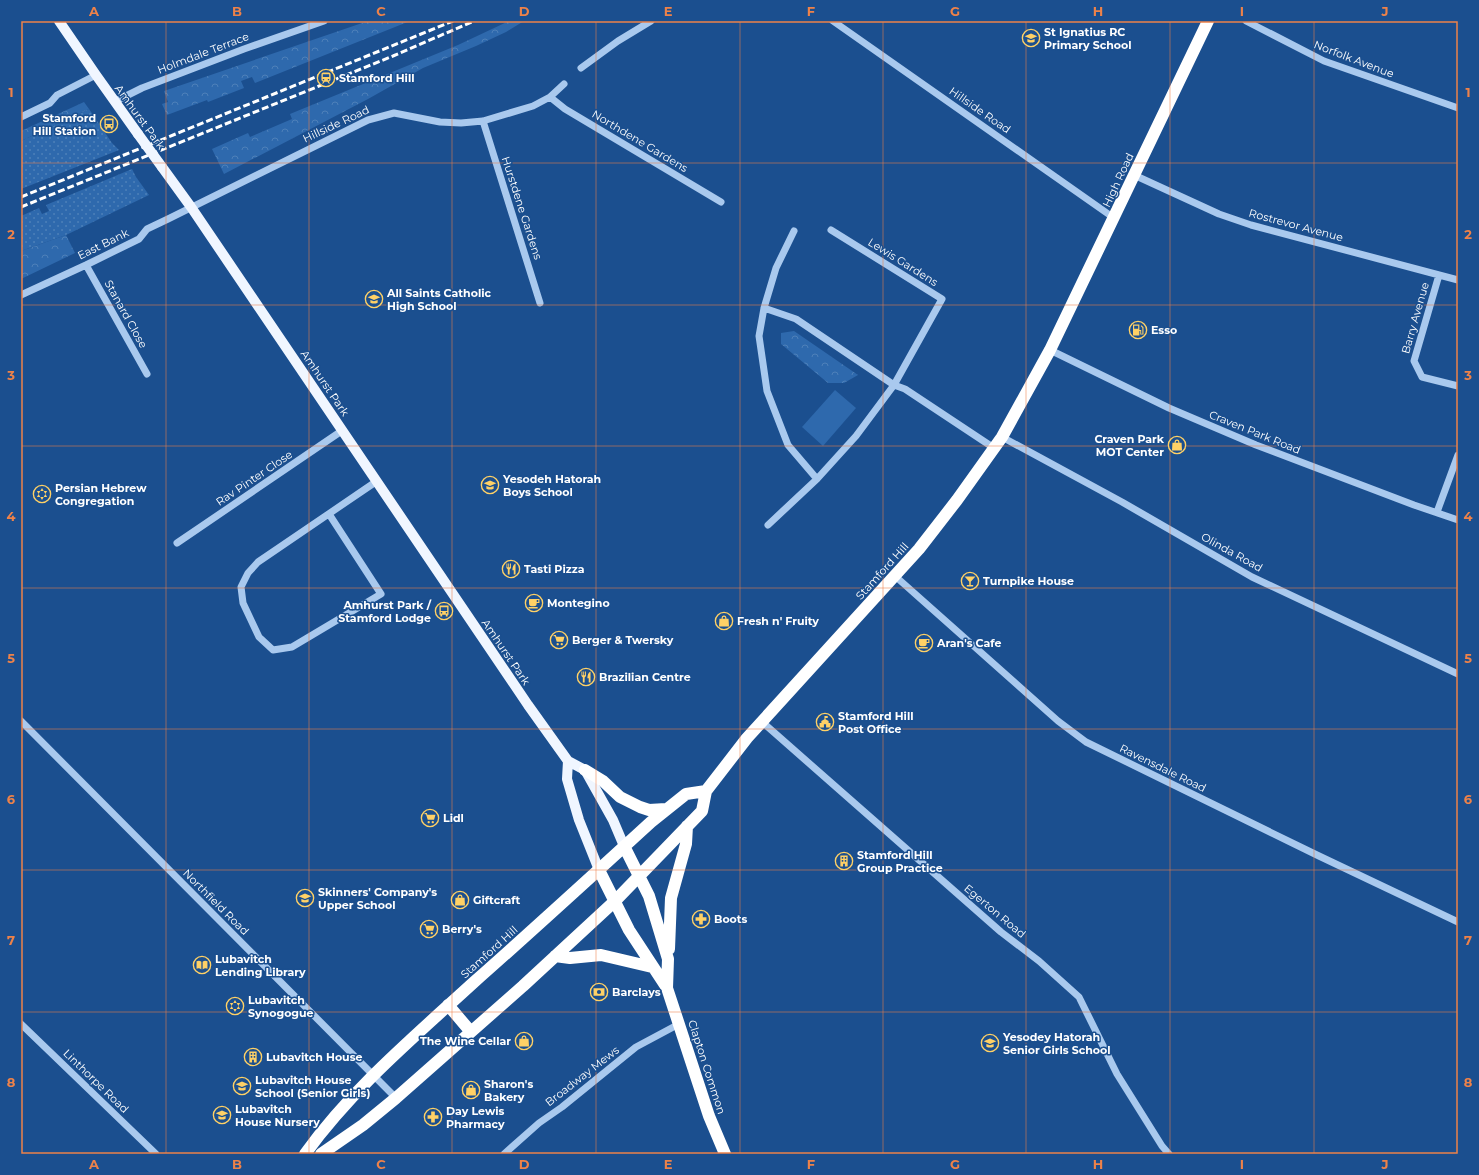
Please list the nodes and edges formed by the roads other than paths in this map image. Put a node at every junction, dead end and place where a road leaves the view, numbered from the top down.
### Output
1 (59, 21) edge
2 (324, 21) edge
3 (651, 21) edge
4 (833, 21) edge
5 (1208, 21) edge
6 (1246, 21) edge
7 (582, 68) dead end
8 (96, 75) junction
9 (564, 84) dead end
10 (550, 97) junction
11 (114, 102) junction
12 (1458, 108) edge
13 (21, 117) edge
14 (483, 121) junction
15 (1134, 175) junction
16 (721, 202) dead end
17 (191, 207) junction
18 (1114, 218) junction
19 (831, 230) dead end
20 (794, 231) dead end
21 (86, 265) junction
22 (1439, 275) junction
23 (1458, 280) edge
24 (21, 295) edge
25 (540, 303) dead end
26 (764, 308) junction
27 (1050, 350) junction
28 (147, 374) dead end
29 (894, 385) junction
30 (1458, 386) edge
31 (343, 430) junction
32 (1002, 437) junction
33 (994, 448) junction
34 (1458, 455) edge
35 (817, 479) junction
36 (377, 481) junction
37 (1437, 512) junction
38 (329, 514) junction
39 (1458, 520) edge
40 (768, 525) dead end
41 (178, 543) dead end
42 (895, 576) junction
43 (1458, 674) edge
44 (21, 721) edge
45 (761, 721) junction
46 (568, 761) junction
47 (585, 770) junction
48 (706, 790) junction
49 (666, 810) junction
50 (688, 826) junction
51 (624, 846) junction
52 (599, 870) junction
53 (640, 875) junction
54 (615, 901) junction
55 (1458, 922) edge
56 (555, 956) junction
57 (668, 959) junction
58 (652, 967) junction
59 (667, 988) junction
60 (448, 1006) junction
61 (21, 1024) edge
62 (679, 1024) junction
63 (471, 1032) junction
64 (373, 1075) junction
65 (396, 1098) junction
66 (156, 1154) edge
67 (305, 1154) edge
68 (321, 1154) edge
69 (504, 1154) edge
70 (725, 1154) edge
71 (1169, 1154) edge

1 - 8 main road, Amhurst Park
2 - 11 street, Holmdale Terrace
3 - 7 street
4 - 18 street, Hillside Road
5 - 15 highway, High Road
6 - 12 street, Norfolk Avenue
8 - 11 main road, Amhurst Park
8 - 13 street
9 - 10 street, Hillside Road
10 - 14 street, Hillside Road
10 - 16 street, Northdene Gardens
11 - 17 main road, Amhurst Park, bridge
14 - 17 street, Hillside Road
14 - 25 street, Hurstdene Gardens
15 - 18 highway, High Road
15 - 22 street, Rostrevor Avenue
17 - 21 street, East Bank
17 - 31 main road, Amhurst Park
18 - 27 highway, High Road
19 - 29 street, Lewis Gardens
20 - 26 street
21 - 24 street, East Bank
21 - 28 street, Stanard Close
22 - 23 street, Rostrevor Avenue
22 - 30 street, Barry Avenue
26 - 29 street
26 - 35 street
27 - 32 highway, Stamford Hill
27 - 37 street, Craven Park Road
29 - 33 street
29 - 35 street, Lewis Gardens
31 - 36 main road, Amhurst Park
31 - 41 street, Rav Pinter Close
32 - 33 highway, Stamford Hill
32 - 43 street, Olinda Road
33 - 42 highway, Stamford Hill
34 - 37 street
35 - 40 street, Lewis Gardens
36 - 38 street
36 - 46 main road, Amhurst Park
37 - 39 street, Craven Park Road
38 - 38 street
42 - 45 highway, Stamford Hill
42 - 55 street, Ravensdale Road
44 - 64 street, Northfield Road
45 - 48 highway, Stamford Hill
45 - 71 street, Egerton Road
46 - 47 main road, Amhurst Park
46 - 52 main road
47 - 49 highway
47 - 51 main road
48 - 49 highway, Stamford Hill
48 - 50 highway, Stamford Hill
49 - 51 highway, Stamford Hill
50 - 53 highway, Stamford Hill
50 - 57 highway
51 - 52 highway, Stamford Hill
51 - 53 highway, Clapton Common
52 - 54 highway, Clapton Common
52 - 60 highway, Stamford Hill
53 - 54 highway, Stamford Hill
53 - 57 highway, Clapton Common
54 - 56 highway, Stamford Hill
54 - 58 highway, Clapton Common
56 - 58 highway
56 - 63 highway, Stamford Hill
57 - 59 highway, Clapton Common
58 - 59 highway, Clapton Common
59 - 62 highway, Clapton Common
60 - 63 highway
60 - 64 highway, Stamford Hill
61 - 66 street, Linthorpe Road
62 - 69 street, Broadway Mews
62 - 70 highway, Clapton Common
63 - 65 highway, Stamford Hill
64 - 65 street, Northfield Road
64 - 67 highway, Stamford Hill
65 - 68 highway, Stamford Hill

